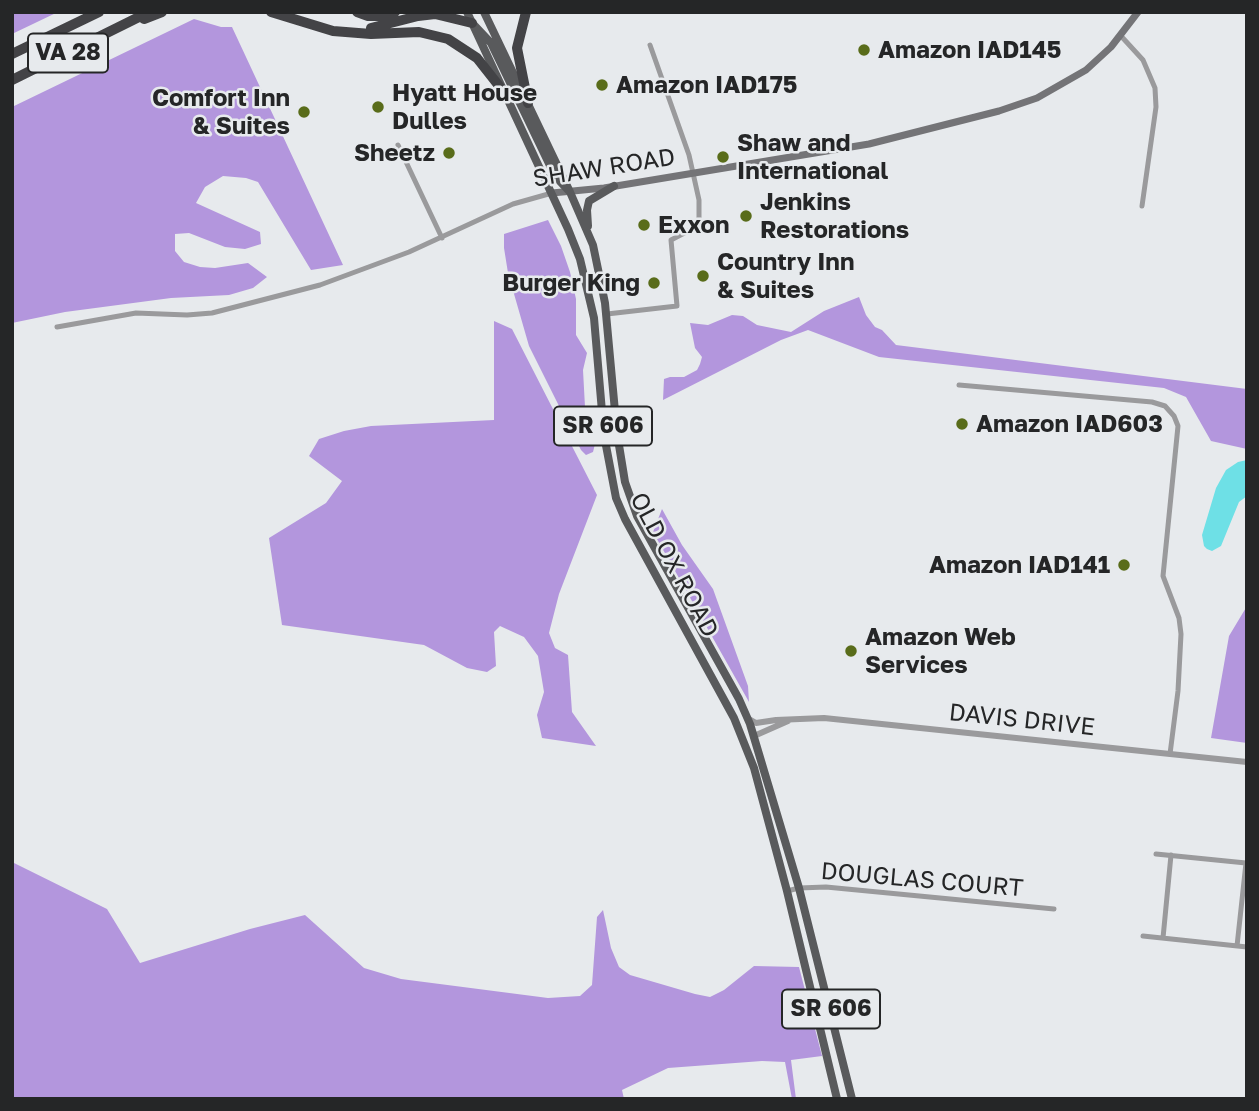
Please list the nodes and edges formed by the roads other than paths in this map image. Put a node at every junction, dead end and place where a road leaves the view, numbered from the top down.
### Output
1 (99, 12) edge
2 (149, 12) edge
3 (162, 12) edge
4 (271, 12) edge
5 (357, 12) edge
6 (395, 12) edge
7 (467, 12) edge
8 (484, 12) edge
9 (526, 12) edge
10 (1138, 12) edge
11 (472, 23) junction
12 (123, 26) junction
13 (350, 33) junction
14 (1121, 36) junction
15 (650, 44) dead end
16 (12, 54) edge
17 (12, 80) edge
18 (503, 91) junction
19 (527, 103) junction
20 (398, 145) dead end
21 (693, 173) junction
22 (614, 186) junction
23 (570, 192) junction
24 (552, 193) junction
25 (1142, 206) dead end
26 (442, 238) junction
27 (590, 239) junction
28 (607, 314) junction
29 (57, 327) dead end
30 (959, 385) dead end
31 (746, 715) junction
32 (793, 719) junction
33 (737, 725) junction
34 (754, 736) junction
35 (1170, 754) junction
36 (1247, 762) edge
37 (1156, 854) dead end
38 (1171, 855) junction
39 (799, 888) junction
40 (787, 891) junction
41 (1054, 909) dead end
42 (1143, 936) dead end
43 (1163, 938) junction
44 (1237, 946) junction
45 (1247, 947) edge
46 (837, 1099) edge
47 (852, 1099) edge

1 - 16 highway, VA 28
2 - 12 highway, VA 28
3 - 12 highway
4 - 13 highway
5 - 6 highway
7 - 11 main road, OLD OX ROAD / SR 606
8 - 19 main road, OLD OX ROAD / SR 606
9 - 19 highway
10 - 14 main road, SHAW ROAD
11 - 13 highway
11 - 18 main road, OLD OX ROAD / SR 606
11 - 23 main road
12 - 17 highway, VA 28
13 - 18 highway
14 - 21 main road, SHAW ROAD
14 - 25 street
15 - 21 street
18 - 24 main road, OLD OX ROAD / SR 606
19 - 23 main road, OLD OX ROAD / SR 606
20 - 26 street
21 - 22 main road, SHAW ROAD
21 - 28 street
22 - 23 main road, SHAW ROAD
22 - 27 main road
23 - 24 main road, SHAW ROAD
23 - 27 main road, OLD OX ROAD / SR 606
24 - 26 street, SHAW ROAD
24 - 33 main road, OLD OX ROAD / SR 606
26 - 29 street, SHAW ROAD
27 - 28 main road, OLD OX ROAD / SR 606
28 - 31 main road, OLD OX ROAD / SR 606
30 - 35 street
31 - 32 street, DAVIS DRIVE
31 - 34 main road, OLD OX ROAD / SR 606
32 - 34 street, DAVIS DRIVE
32 - 35 street, DAVIS DRIVE
33 - 34 main road
33 - 40 main road, OLD OX ROAD / SR 606
34 - 39 main road, OLD OX ROAD / SR 606
35 - 36 street, DAVIS DRIVE
37 - 38 street
38 - 43 street
38 - 44 street
39 - 40 street, DOUGLAS COURT
39 - 41 street, DOUGLAS COURT
39 - 47 main road, OLD OX ROAD / SR 606
40 - 46 main road, OLD OX ROAD / SR 606
42 - 43 street
43 - 44 street
44 - 45 street

